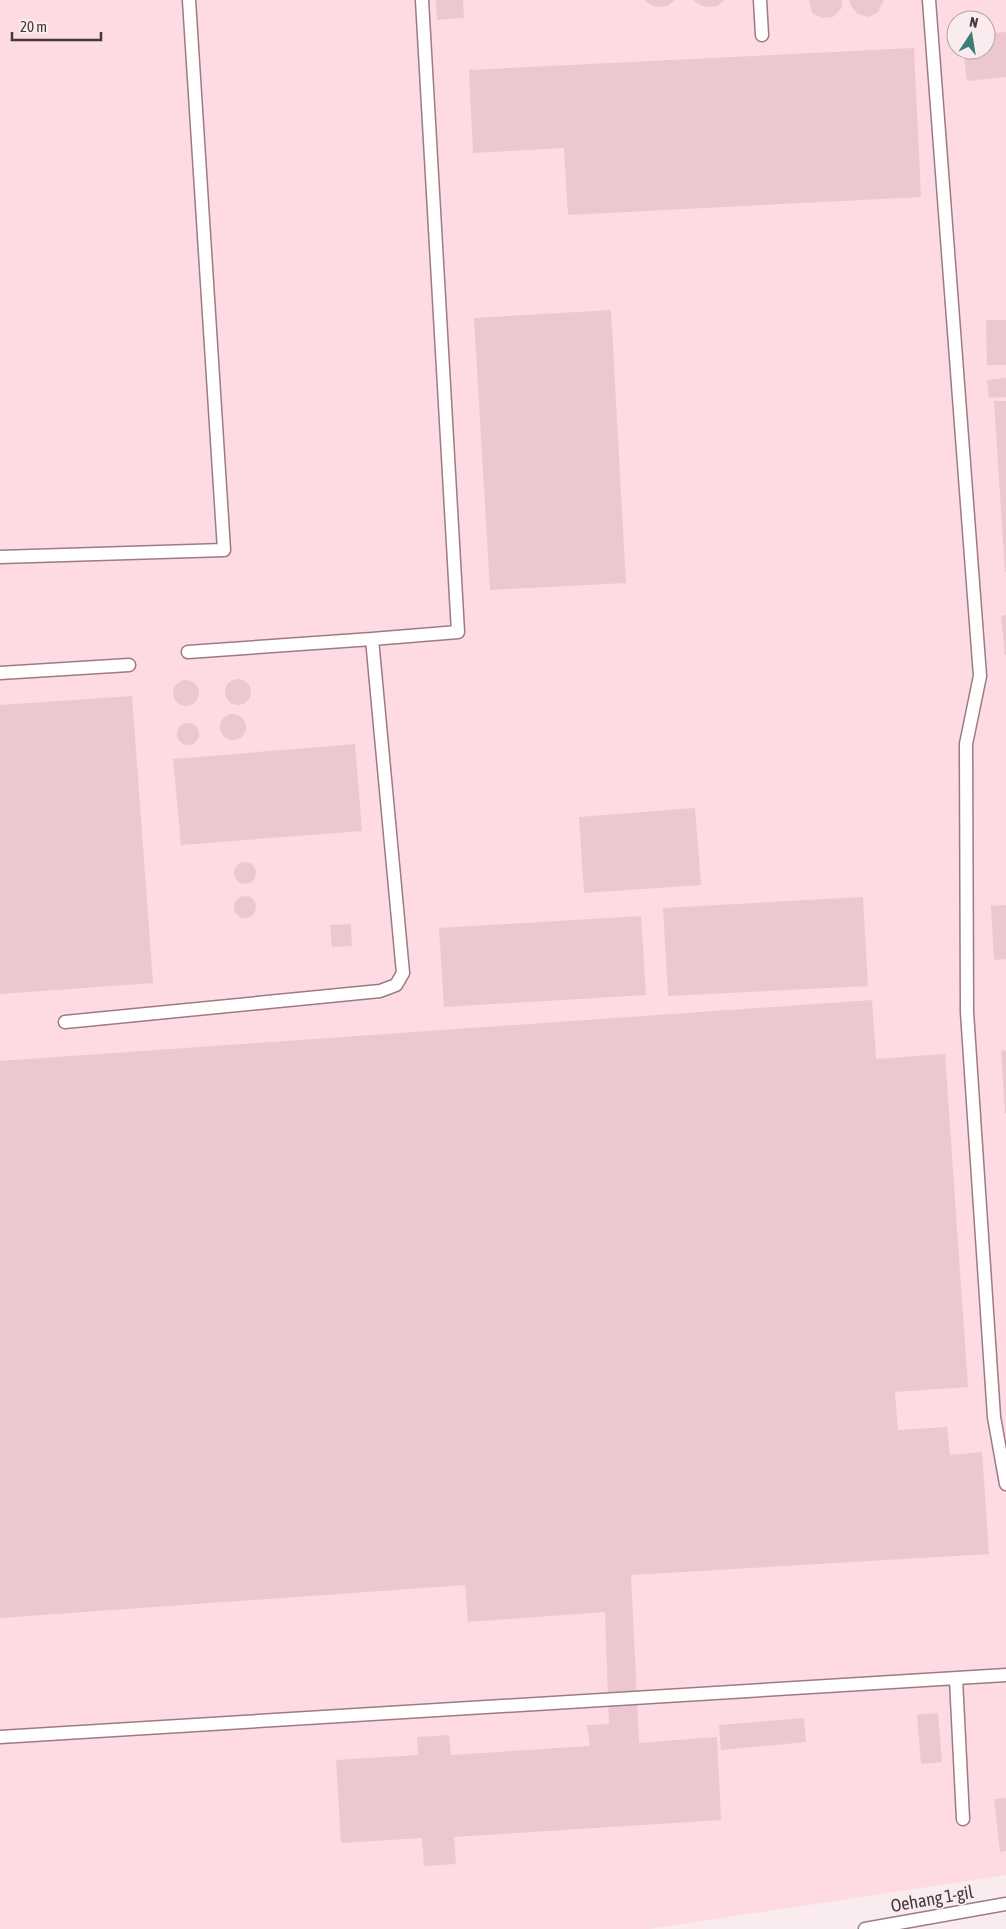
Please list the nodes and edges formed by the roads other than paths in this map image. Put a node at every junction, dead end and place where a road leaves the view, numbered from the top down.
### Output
1 (189, 0) edge
2 (422, 0) edge
3 (760, 0) edge
4 (929, 0) edge
5 (762, 35) dead end
6 (0, 557) edge
7 (372, 639) junction
8 (188, 652) dead end
9 (129, 665) dead end
10 (0, 673) edge
11 (65, 1022) dead end
12 (1006, 1484) edge
13 (1006, 1675) edge
14 (956, 1679) junction
15 (0, 1737) edge
16 (963, 1819) dead end
17 (1006, 1904) edge
18 (884, 1927) edge
19 (865, 1929) edge

1 - 6 lane
2 - 7 lane
3 - 5 lane
4 - 12 lane
7 - 8 lane
7 - 11 lane
9 - 10 lane
13 - 14 lane
14 - 15 lane
14 - 16 lane
17 - 18 lane, Oehang 1-gil
18 - 19 lane, Oehang 1-gil

